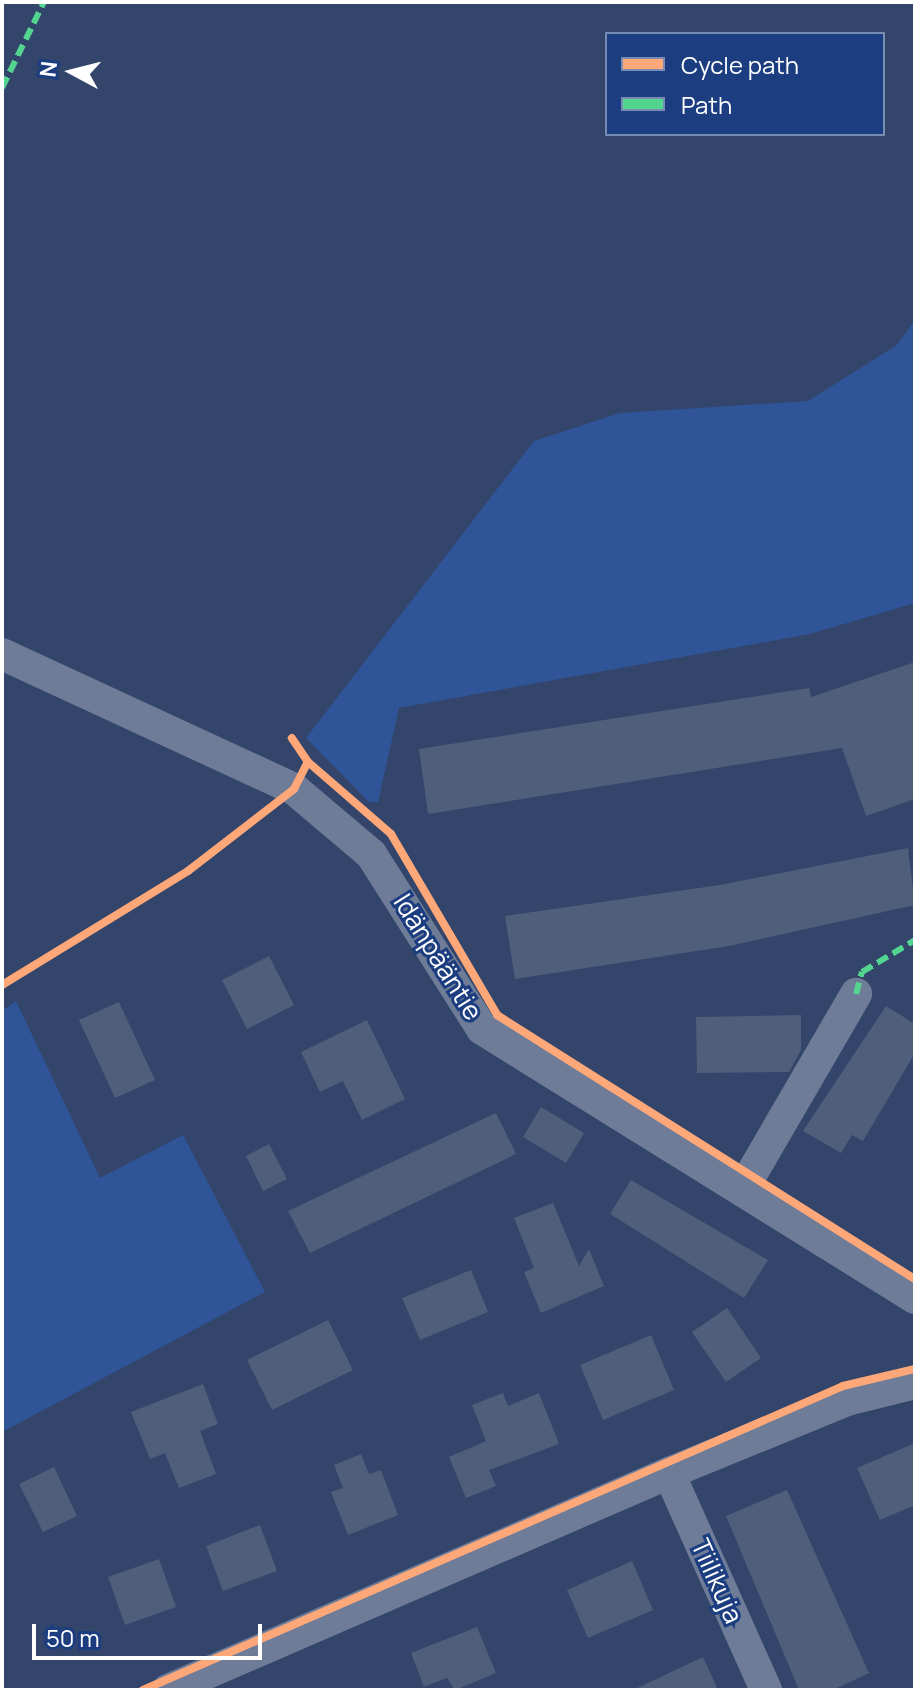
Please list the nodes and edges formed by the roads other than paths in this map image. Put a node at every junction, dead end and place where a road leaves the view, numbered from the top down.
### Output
1 (2, 654) edge
2 (856, 994) dead end
3 (742, 1190) junction
4 (915, 1298) edge
5 (915, 1383) edge
6 (669, 1473) junction
7 (168, 1690) edge
8 (766, 1690) edge

1 - 3 street, Idänpääntie
2 - 3 street
3 - 4 street, Idänpääntie
5 - 6 street
6 - 7 street
6 - 8 street, Tiilikuja

